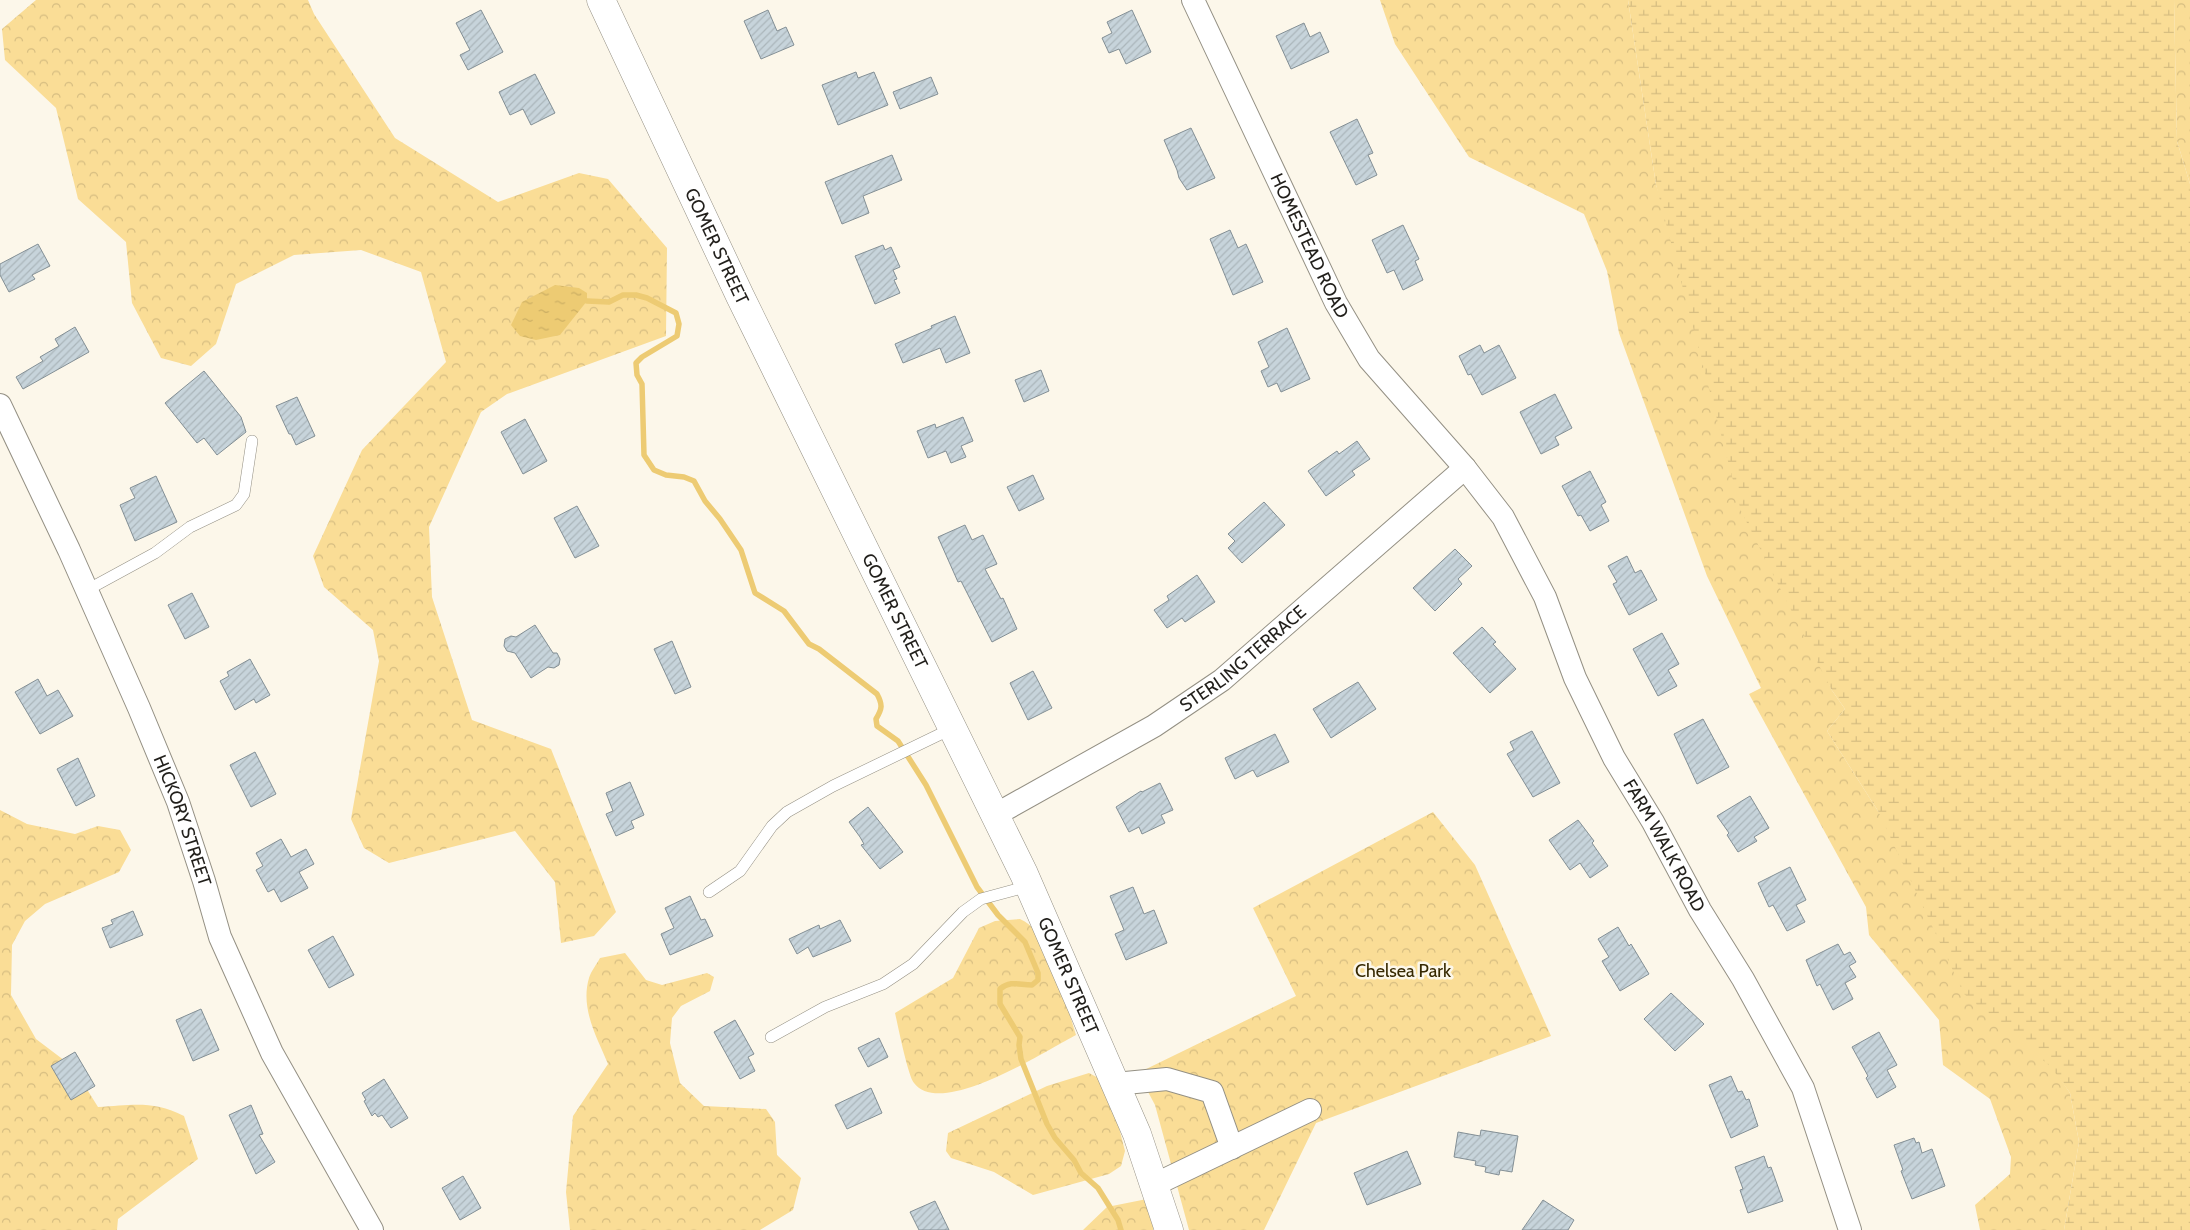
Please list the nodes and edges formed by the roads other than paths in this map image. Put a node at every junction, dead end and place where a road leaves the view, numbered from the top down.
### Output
1 (601, 0) edge
2 (1193, 0) edge
3 (0, 405) edge
4 (252, 441) dead end
5 (1465, 468) junction
6 (87, 590) junction
7 (952, 728) junction
8 (995, 815) junction
9 (1029, 886) junction
10 (710, 892) dead end
11 (771, 1037) dead end
12 (1115, 1084) junction
13 (1310, 1110) dead end
14 (1232, 1148) junction
15 (1154, 1185) junction
16 (372, 1230) edge
17 (1169, 1230) edge
18 (1850, 1230) edge

1 - 7 street, GOMER STREET
2 - 5 street, HOMESTEAD ROAD
3 - 6 street, HICKORY STREET
4 - 6 lane
5 - 8 street, STERLING TERRACE
5 - 18 street, FARM WALK ROAD
6 - 16 street, HICKORY STREET
7 - 8 street, GOMER STREET
7 - 10 lane
8 - 9 street, GOMER STREET
9 - 11 lane
9 - 12 street, GOMER STREET
12 - 14 street
12 - 15 street, GOMER STREET
13 - 14 street
14 - 15 street
15 - 17 street, GOMER STREET

